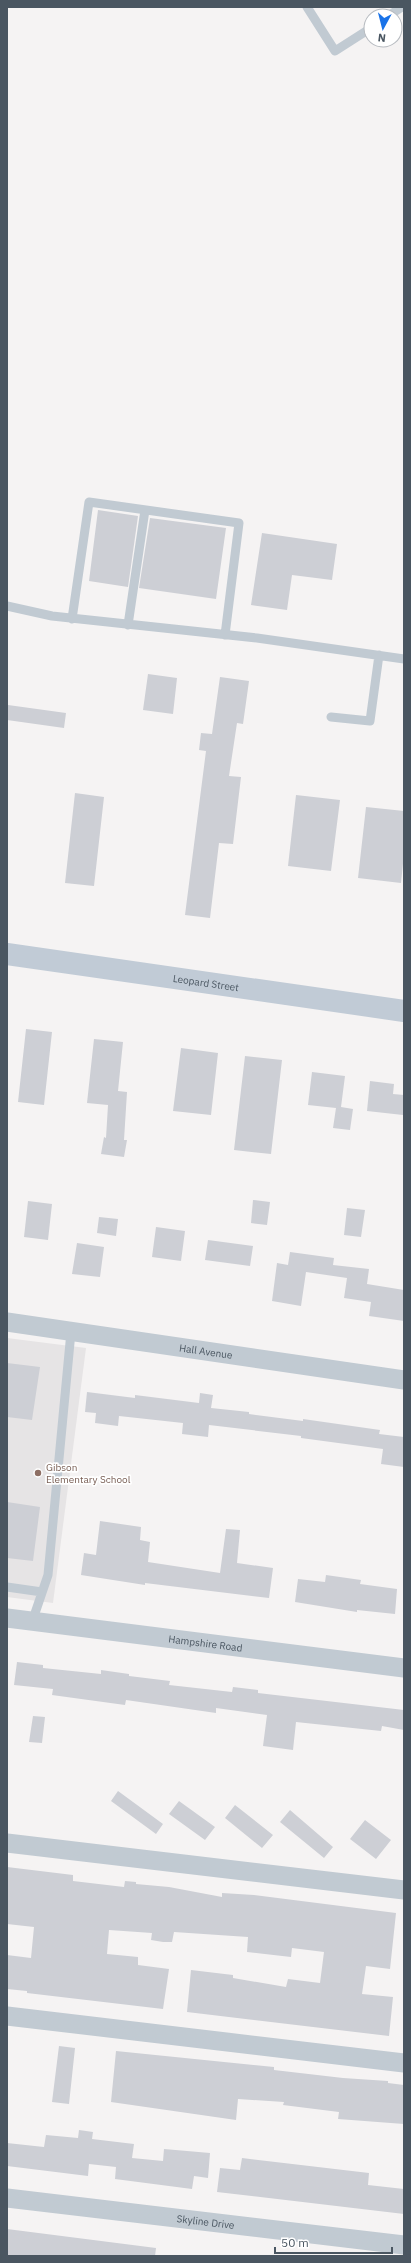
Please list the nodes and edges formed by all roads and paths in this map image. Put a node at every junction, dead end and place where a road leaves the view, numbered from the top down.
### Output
1 (307, 7) edge
2 (363, 33) edge
3 (145, 510) junction
4 (7, 606) edge
5 (72, 618) junction
6 (128, 625) junction
7 (225, 635) junction
8 (379, 655) junction
9 (404, 659) edge
10 (331, 717) dead end
11 (7, 954) edge
12 (404, 1011) edge
13 (7, 1322) edge
14 (71, 1332) junction
15 (404, 1380) edge
16 (7, 1587) edge
17 (42, 1592) junction
18 (7, 1618) edge
19 (32, 1622) junction
20 (404, 1668) edge
21 (7, 1843) edge
22 (404, 1890) edge
23 (7, 2016) edge
24 (404, 2063) edge
25 (7, 2198) edge
26 (404, 2245) edge

1 - 2 lane
3 - 5 lane
3 - 6 lane
3 - 7 lane
4 - 5 lane
5 - 6 lane
6 - 7 lane
7 - 8 lane
8 - 9 lane
8 - 10 lane
11 - 12 main road, Leopard Street
13 - 14 street, Hall Avenue
14 - 15 street, Hall Avenue
14 - 17 lane
16 - 17 lane
17 - 19 lane
18 - 19 street, Hampshire Road
19 - 20 street, Hampshire Road
21 - 22 street
23 - 24 street
25 - 26 street, Skyline Drive

